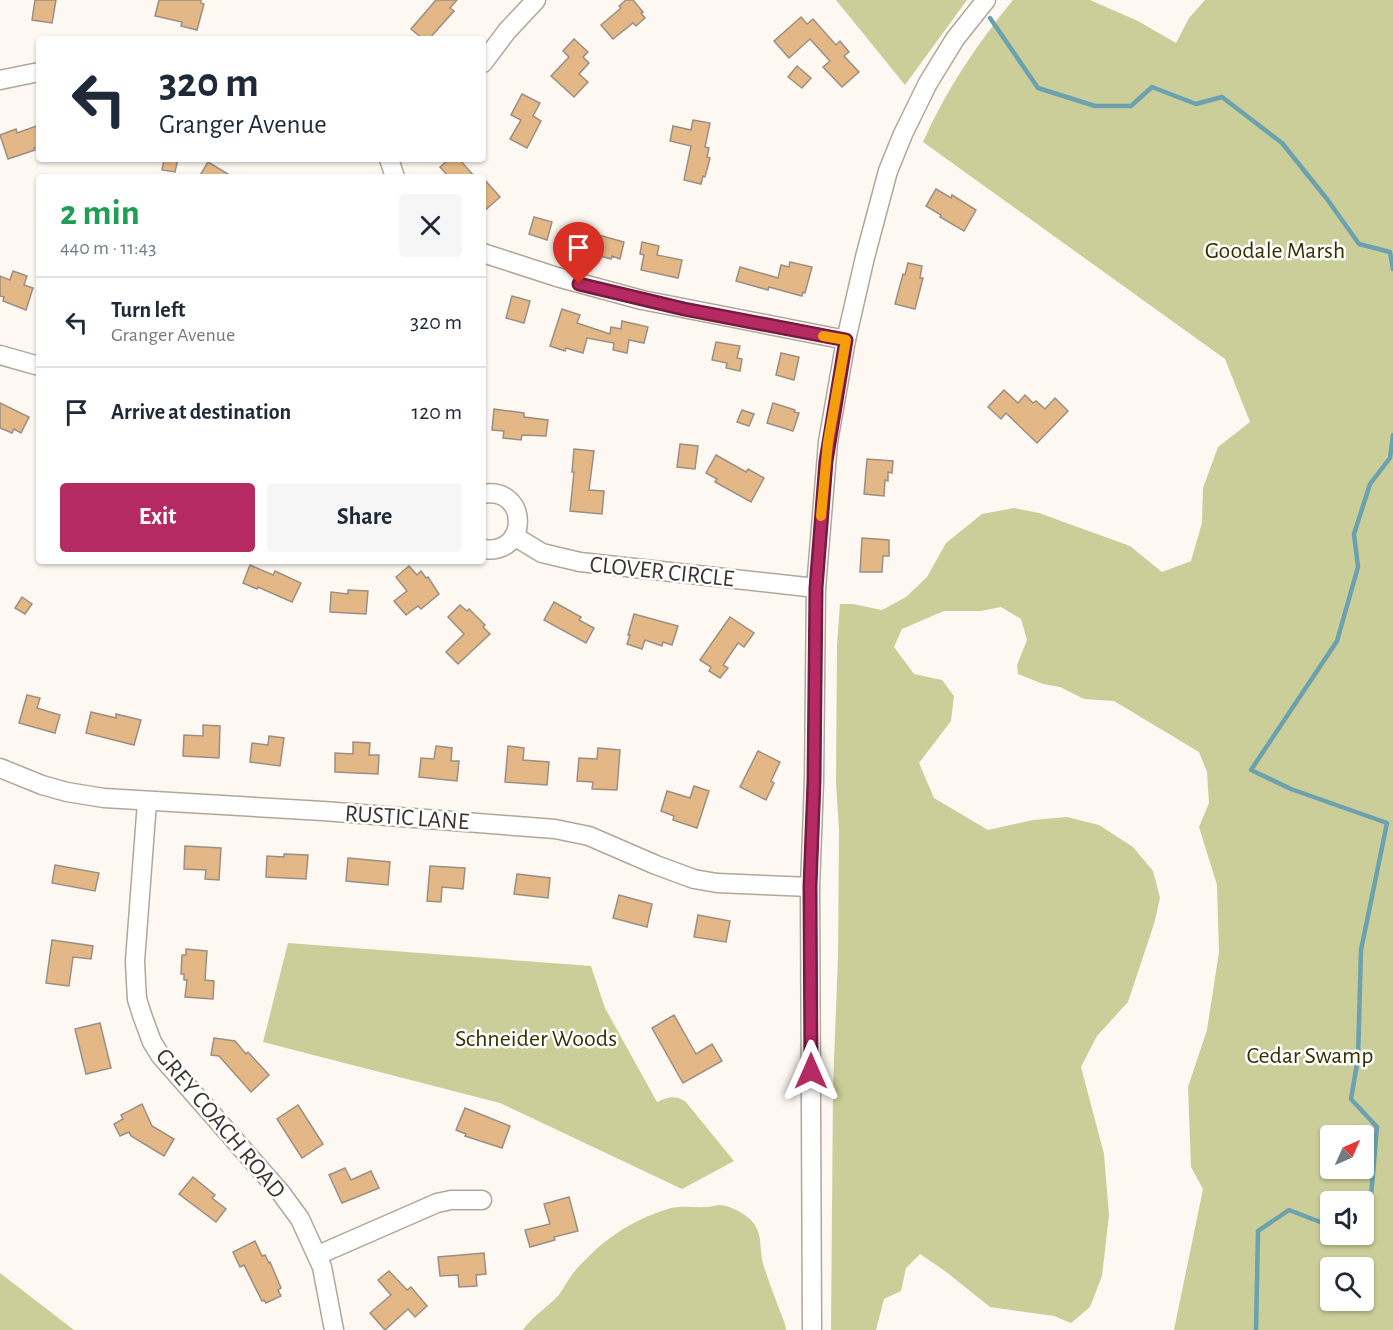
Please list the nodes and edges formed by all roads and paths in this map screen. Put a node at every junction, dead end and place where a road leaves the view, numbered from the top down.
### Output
1 (536, 0) edge
2 (986, 0) edge
3 (486, 59) edge
4 (36, 73) edge
5 (0, 80) edge
6 (486, 254) edge
7 (846, 340) junction
8 (0, 355) edge
9 (36, 365) edge
10 (486, 494) edge
11 (514, 536) junction
12 (486, 549) edge
13 (816, 588) junction
14 (0, 768) edge
15 (147, 802) junction
16 (810, 886) junction
17 (482, 1200) dead end
18 (318, 1255) junction
19 (334, 1330) edge
20 (812, 1330) edge

1 - 3 street
2 - 7 street
4 - 5 street
6 - 7 street
7 - 13 street
8 - 9 street
10 - 11 street
11 - 12 street
11 - 13 street, CLOVER CIRCLE
13 - 16 street
14 - 15 street, RUSTIC LANE
15 - 16 street, RUSTIC LANE
15 - 18 street, GREY COACH ROAD
16 - 20 street
17 - 18 street
18 - 19 street, GREY COACH ROAD

